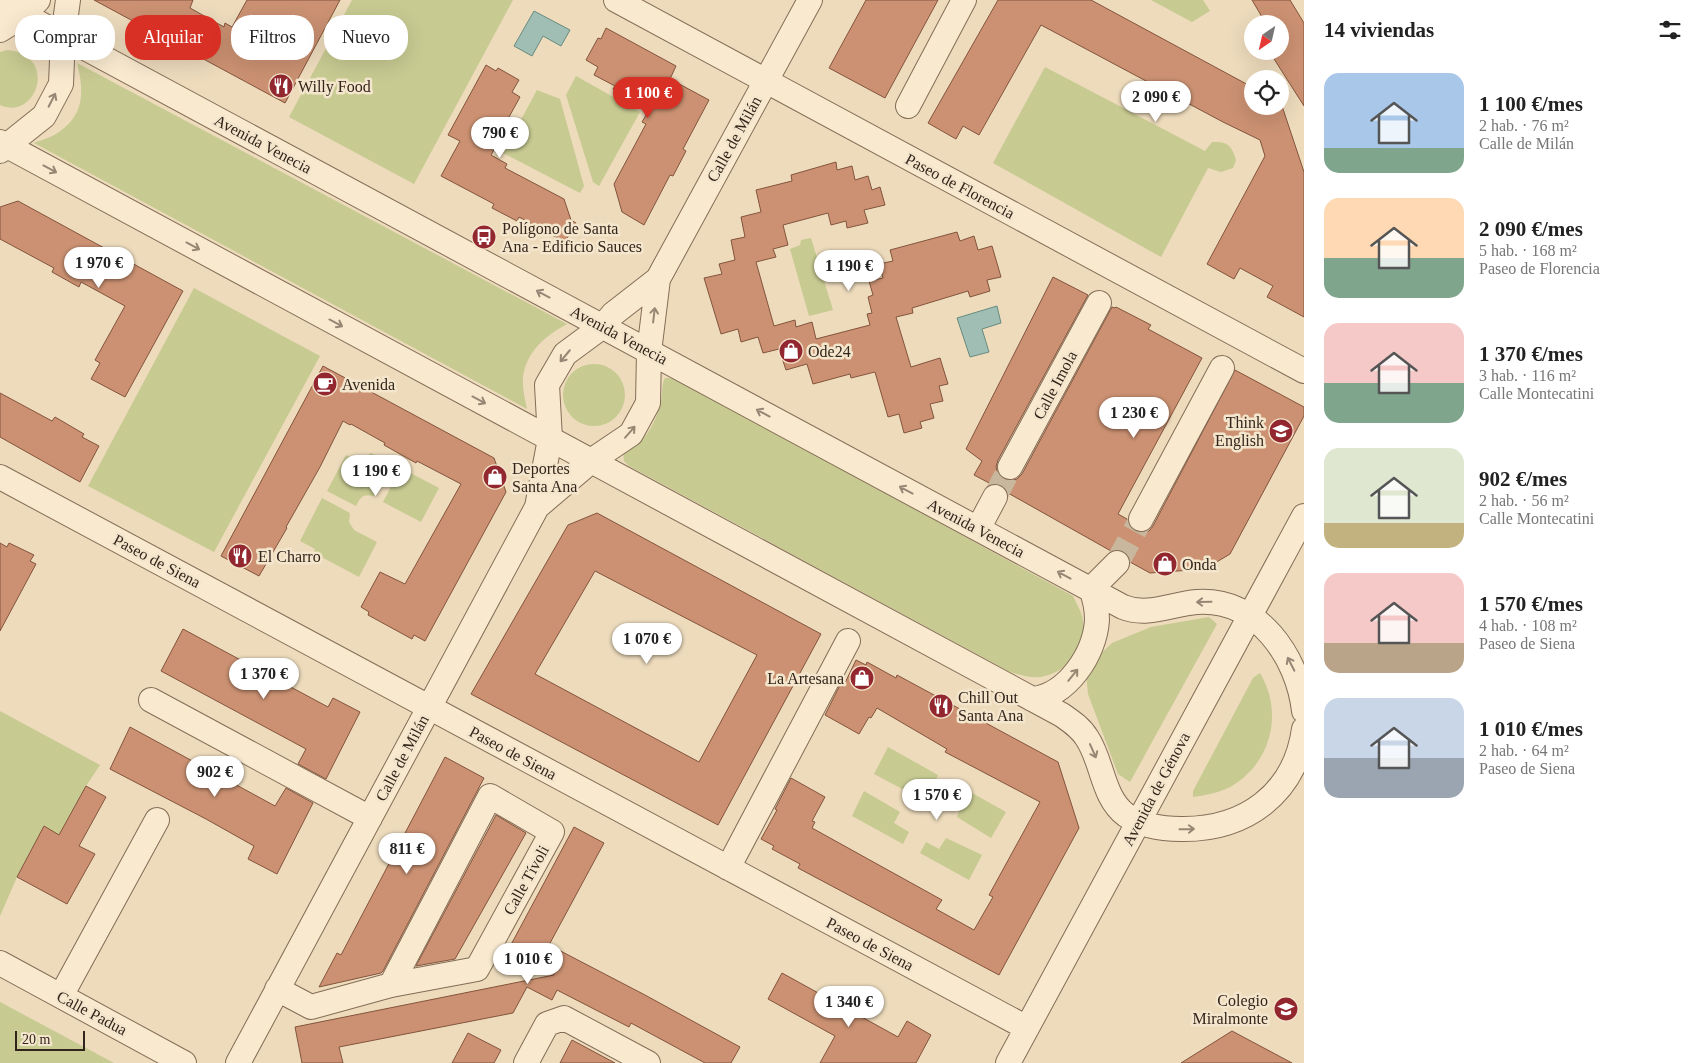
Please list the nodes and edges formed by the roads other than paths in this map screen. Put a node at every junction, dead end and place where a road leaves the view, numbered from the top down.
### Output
1 (68, 0) edge
2 (616, 0) edge
3 (810, 0) edge
4 (964, 0) edge
5 (0, 2) edge
6 (31, 7) edge
7 (66, 15) edge
8 (0, 30) edge
9 (62, 60) edge
10 (108, 60) edge
11 (766, 81) junction
12 (908, 106) dead end
13 (2, 146) edge
14 (658, 279) junction
15 (1099, 303) dead end
16 (603, 326) junction
17 (649, 352) junction
18 (1222, 368) dead end
19 (1304, 371) edge
20 (550, 439) junction
21 (591, 461) junction
22 (1010, 468) tunnel mouth
23 (0, 478) edge
24 (994, 497) tunnel mouth
25 (537, 507) junction
26 (1304, 516) edge
27 (1141, 519) tunnel mouth
28 (978, 529) junction
29 (1117, 563) tunnel mouth
30 (1091, 589) junction
31 (1250, 615) junction
32 (848, 641) dead end
33 (1032, 699) junction
34 (152, 700) dead end
35 (429, 708) junction
36 (1304, 711) edge
37 (1304, 729) edge
38 (370, 818) junction
39 (158, 820) dead end
40 (1139, 822) junction
41 (728, 868) junction
42 (0, 963) edge
43 (391, 985) junction
44 (278, 989) junction
45 (61, 996) junction
46 (1027, 1028) junction
47 (184, 1063) edge
48 (238, 1063) edge
49 (526, 1063) edge
50 (648, 1063) edge
51 (1008, 1063) edge

1 - 7 street
2 - 11 street, Paseo de Florencia
3 - 11 street, Calle de Milán
4 - 12 street
5 - 6 street, Avenida Venecia
6 - 8 street
13 -> 9 street
16 -> 10 street, Avenida Venecia
11 - 14 street, Calle de Milán
11 - 19 street, Paseo de Florencia
13 -> 20 street
14 - 16 street, Calle de Milán
17 -> 14 street, Calle de Milán
15 - 22 street, Calle Imola
16 - 17 street, Avenida Venecia
16 -> 20 street
21 -> 17 street
28 -> 17 street, Avenida Venecia
18 - 27 street
20 - 21 street
20 - 25 street, Calle de Milán
21 - 25 street, Calle de Milán
21 - 33 street
23 - 35 street, Paseo de Siena
24 - 28 street
25 - 35 street, Calle de Milán
26 - 31 street, Avenida de Génova
30 -> 28 street, Avenida Venecia
29 - 30 street
31 -> 30 street, Avenida Venecia
33 -> 30 street
36 -> 31 street, Avenida Venecia
31 - 40 street, Avenida de Génova
32 - 41 street
33 -> 40 street
34 - 38 street
35 - 38 street, Calle de Milán
35 - 41 street, Paseo de Siena
40 -> 37 street
38 - 44 street, Calle de Milán
39 - 45 street
40 - 46 street, Avenida de Génova
41 - 46 street, Paseo de Siena
42 - 45 street, Calle Padua
43 - 43 street, Calle Tívoli
43 - 44 street, Calle Tívoli
44 - 48 street, Calle de Milán
45 - 47 street, Calle Padua
46 - 51 street, Avenida de Génova
49 - 50 street

